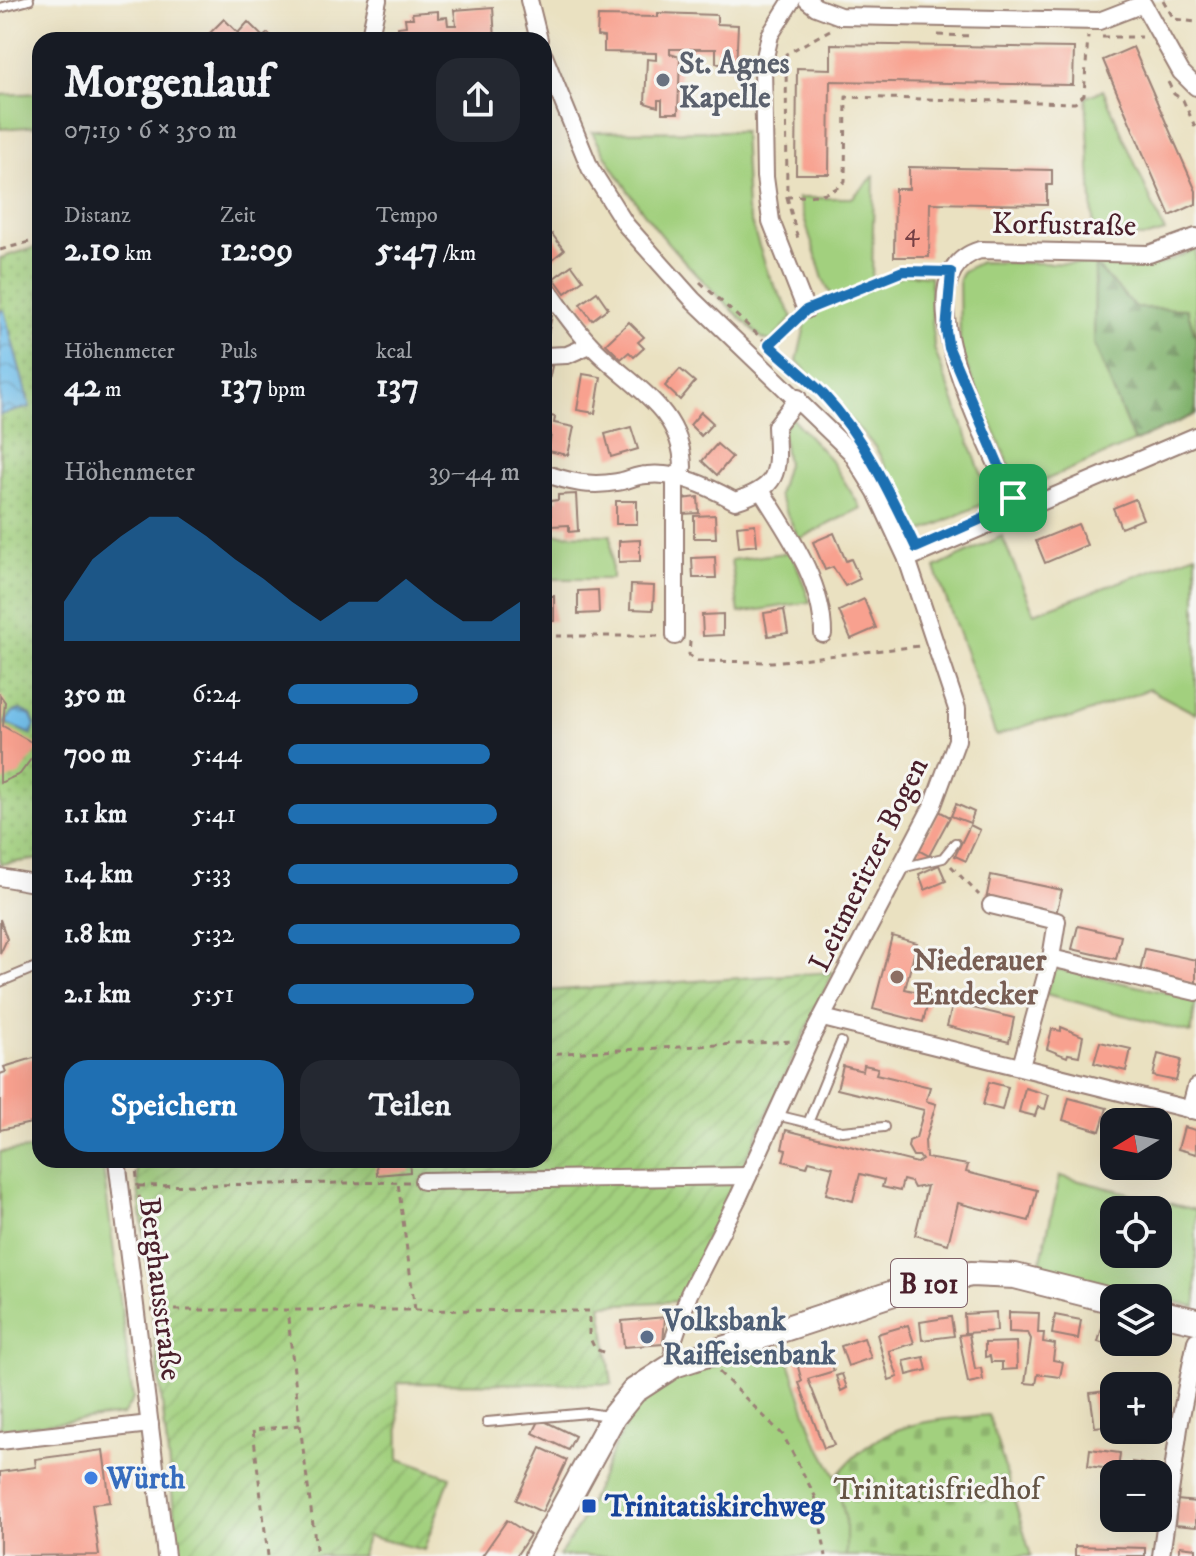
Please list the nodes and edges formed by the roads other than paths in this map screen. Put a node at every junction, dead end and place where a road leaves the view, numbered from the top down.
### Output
1 (29, 0) edge
2 (378, 0) edge
3 (529, 0) edge
4 (792, 0) edge
5 (807, 0) edge
6 (1143, 1) edge
7 (0, 8) edge
8 (371, 32) edge
9 (537, 32) edge
10 (552, 75) edge
11 (1196, 87) edge
12 (1196, 237) edge
13 (552, 295) edge
14 (806, 310) road end
15 (590, 345) junction
16 (552, 356) edge
17 (798, 398) junction
18 (1196, 436) edge
19 (552, 476) edge
20 (675, 477) junction
21 (762, 492) junction
22 (1018, 510) junction
23 (907, 559) junction
24 (823, 634) dead end
25 (675, 636) road end
26 (955, 843) dead end
27 (900, 868) junction
28 (0, 877) edge
29 (32, 883) edge
30 (991, 905) road end
31 (1051, 958) junction
32 (32, 969) edge
33 (0, 982) edge
34 (1196, 992) edge
35 (823, 1018) junction
36 (841, 1042) dead end
37 (1021, 1066) junction
38 (1196, 1087) edge
39 (1193, 1110) edge
40 (776, 1115) junction
41 (808, 1123) junction
42 (884, 1127) dead end
43 (118, 1168) edge
44 (748, 1176) junction
45 (423, 1181) road end
46 (1100, 1297) edge
47 (1172, 1315) edge
48 (1196, 1321) edge
49 (1196, 1341) edge
50 (674, 1365) junction
51 (613, 1417) junction
52 (487, 1422) dead end
53 (150, 1424) junction
54 (0, 1441) edge
55 (166, 1556) edge
56 (537, 1556) edge
57 (1161, 1556) edge

1 - 7 lane
2 - 8 street
3 - 9 street
4 - 14 street
5 - 6 street
6 - 11 street
10 - 17 street, Leitmeritzer Bogen
12 - 22 street, Korfustraße
13 - 15 street
15 - 16 street
15 - 20 street
17 - 21 street
17 - 23 street, Leitmeritzer Bogen
18 - 22 street
19 - 20 street
20 - 21 street
20 - 25 street
21 - 24 street
22 - 23 street
23 - 27 street, Leitmeritzer Bogen
26 - 27 lane
27 - 35 street, Leitmeritzer Bogen
28 - 29 street
30 - 31 street
31 - 34 street
31 - 37 street
32 - 33 lane
35 - 37 street
35 - 40 street, Leitmeritzer Bogen
36 - 41 lane
37 - 39 street
38 - 39 street
40 - 41 lane
40 - 44 street, Leitmeritzer Bogen
41 - 42 lane
43 - 53 street, Berghausstraße
44 - 45 street
44 - 50 street, Leitmeritzer Bogen
46 - 50 main road, B 101
47 - 48 main road
49 - 57 street
50 - 51 main road, B 101
51 - 52 lane
51 - 56 main road, B 101
53 - 54 street, Berghausstraße
53 - 55 street, Berghausstraße

